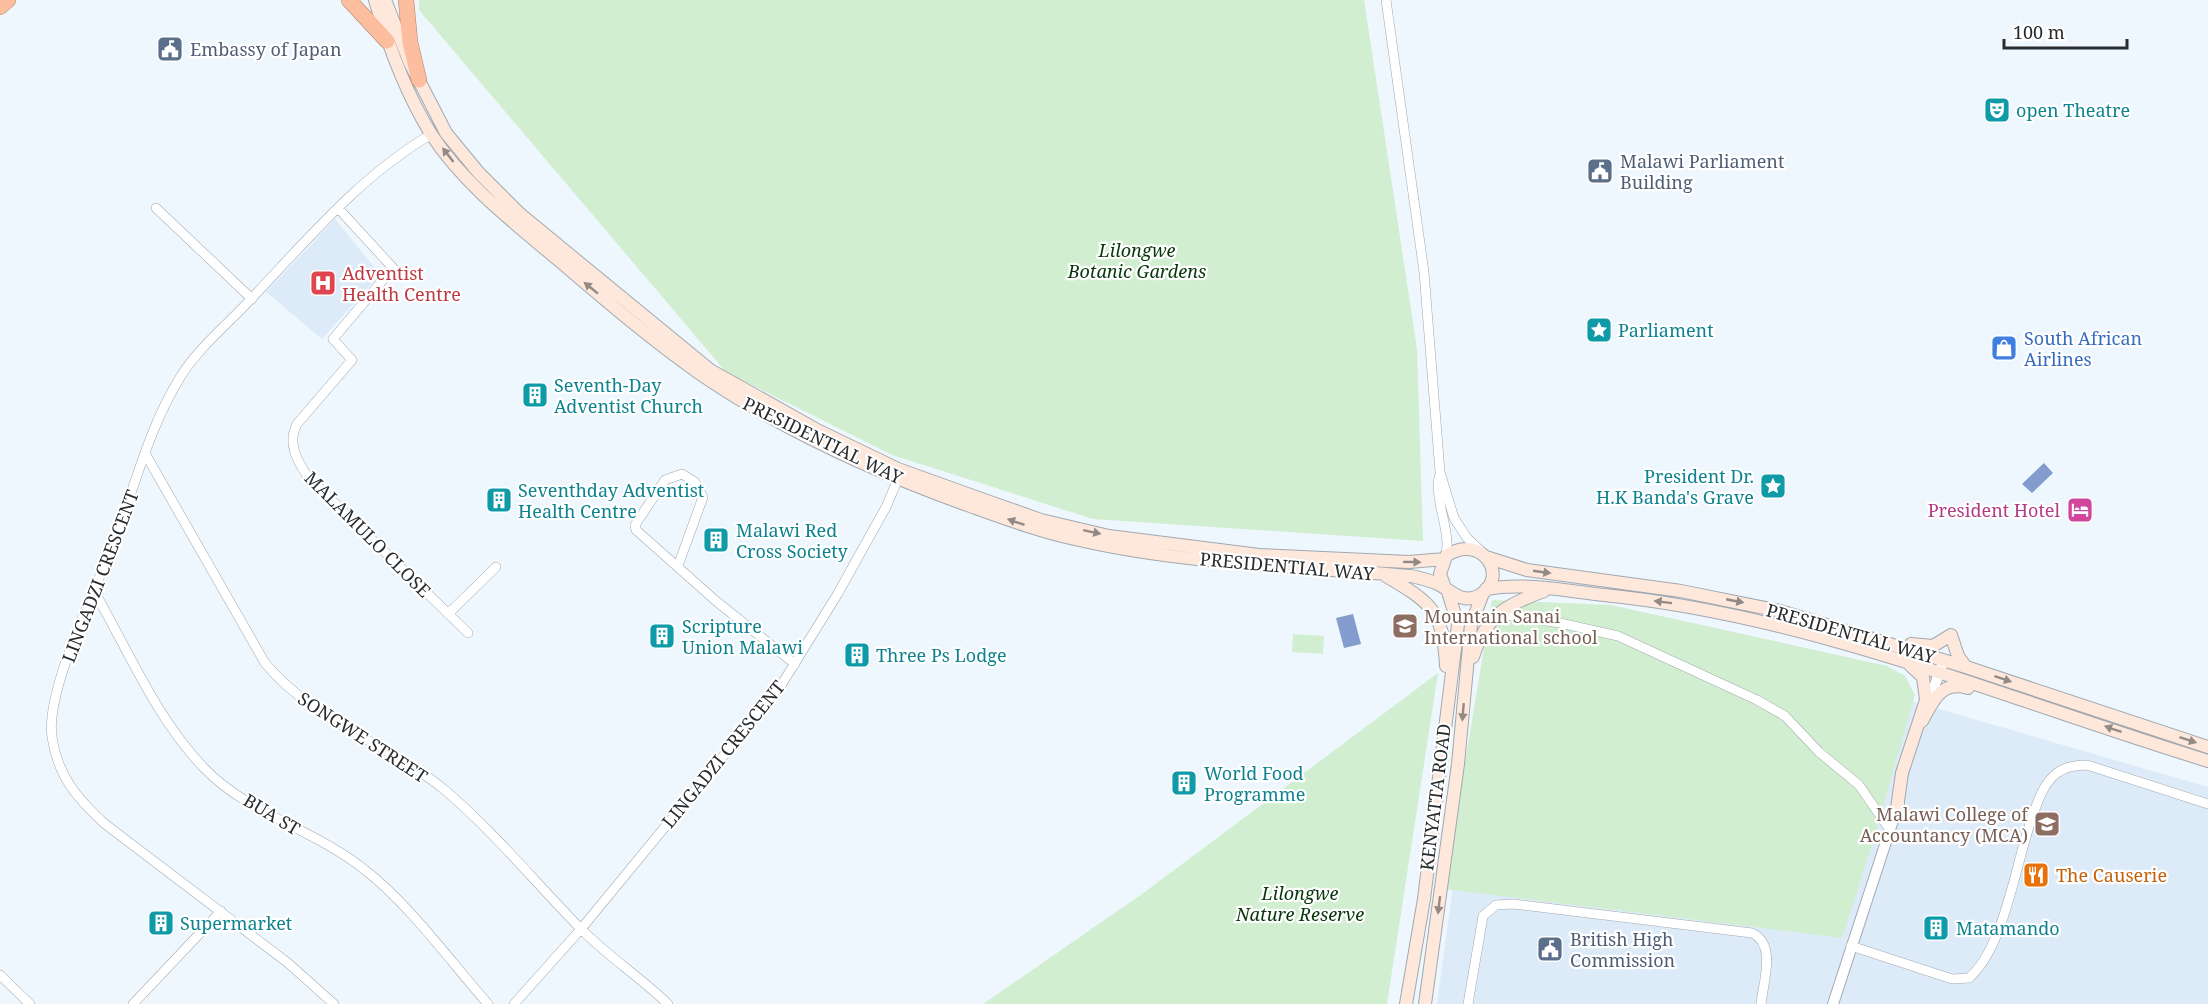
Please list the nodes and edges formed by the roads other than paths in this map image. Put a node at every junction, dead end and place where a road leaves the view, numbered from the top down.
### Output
1 (8, 0) edge
2 (349, 0) edge
3 (375, 0) edge
4 (385, 0) edge
5 (406, 0) edge
6 (1386, 0) edge
7 (0, 7) edge
8 (387, 42) junction
9 (419, 80) junction
10 (432, 134) junction
11 (156, 208) dead end
12 (338, 208) junction
13 (252, 299) junction
14 (146, 455) junction
15 (1440, 472) junction
16 (898, 479) junction
17 (1484, 555) junction
18 (1445, 557) junction
19 (678, 566) junction
20 (496, 567) dead end
21 (1383, 573) junction
22 (1446, 590) junction
23 (1548, 590) junction
24 (94, 591) junction
25 (1484, 591) junction
26 (448, 614) junction
27 (1499, 614) junction
28 (1815, 622) junction
29 (468, 633) dead end
30 (1902, 662) junction
31 (795, 664) junction
32 (1941, 667) junction
33 (1966, 667) junction
34 (1465, 676) junction
35 (1448, 692) junction
36 (2065, 713) junction
37 (1922, 722) junction
38 (2208, 747) edge
39 (2208, 761) edge
40 (2208, 804) edge
41 (1897, 808) junction
42 (1890, 830) junction
43 (220, 911) junction
44 (581, 929) junction
45 (1851, 946) junction
46 (0, 975) edge
47 (30, 1004) edge
48 (133, 1004) edge
49 (334, 1004) edge
50 (488, 1004) edge
51 (514, 1004) edge
52 (668, 1004) edge
53 (1406, 1004) edge
54 (1425, 1004) edge
55 (1468, 1004) edge
56 (1761, 1004) edge
57 (1833, 1004) edge

1 - 7 highway
2 - 8 highway
3 - 8 main road, PRESIDENTIAL WAY
4 - 9 main road, PRESIDENTIAL WAY
5 - 9 highway
6 - 15 street
8 - 10 main road, PRESIDENTIAL WAY
9 -> 18 main road, PRESIDENTIAL WAY
10 - 12 street, LINGADZI CRESCENT
16 -> 10 main road, PRESIDENTIAL WAY
11 - 13 street
12 - 13 street, LINGADZI CRESCENT
12 - 26 street, MALAMULO CLOSE
13 - 14 street, LINGADZI CRESCENT
14 - 24 street, LINGADZI CRESCENT
14 - 44 street, SONGWE STREET
15 - 17 street
15 - 18 street
21 -> 16 main road, PRESIDENTIAL WAY
16 - 31 street, LINGADZI CRESCENT
17 - 18 main road, PRESIDENTIAL WAY
17 - 25 main road
17 -> 28 main road, PRESIDENTIAL WAY
18 - 22 main road
19 - 19 street
19 - 31 street
20 - 26 street
21 - 22 main road, PRESIDENTIAL WAY
21 - 35 main road
22 - 25 main road, PRESIDENTIAL WAY
22 - 35 main road, KENYATTA ROAD
23 - 25 main road, PRESIDENTIAL WAY
23 - 27 main road
30 -> 23 main road, PRESIDENTIAL WAY
24 - 43 street, LINGADZI CRESCENT
24 - 50 street, BUA ST
25 - 34 main road, KENYATTA ROAD
26 - 29 street, MALAMULO CLOSE
27 - 34 main road
27 - 42 street
28 - 32 main road, PRESIDENTIAL WAY
28 - 33 main road
30 - 32 main road, PRESIDENTIAL WAY
30 - 41 main road
31 - 44 street, LINGADZI CRESCENT
32 - 33 main road, PRESIDENTIAL WAY
32 - 36 main road, PRESIDENTIAL WAY
32 - 37 street
33 -> 38 main road, PRESIDENTIAL WAY
34 -> 54 main road, KENYATTA ROAD
35 - 53 main road, KENYATTA ROAD
36 - 37 main road
39 -> 36 main road, PRESIDENTIAL WAY
37 - 41 street
40 - 45 street
41 - 42 street
42 - 45 street
43 - 48 street
43 - 49 street, LINGADZI CRESCENT
44 - 51 street, LINGADZI CRESCENT
44 - 52 street, SONGWE STREET
45 - 57 street
46 - 47 street
55 - 56 street

